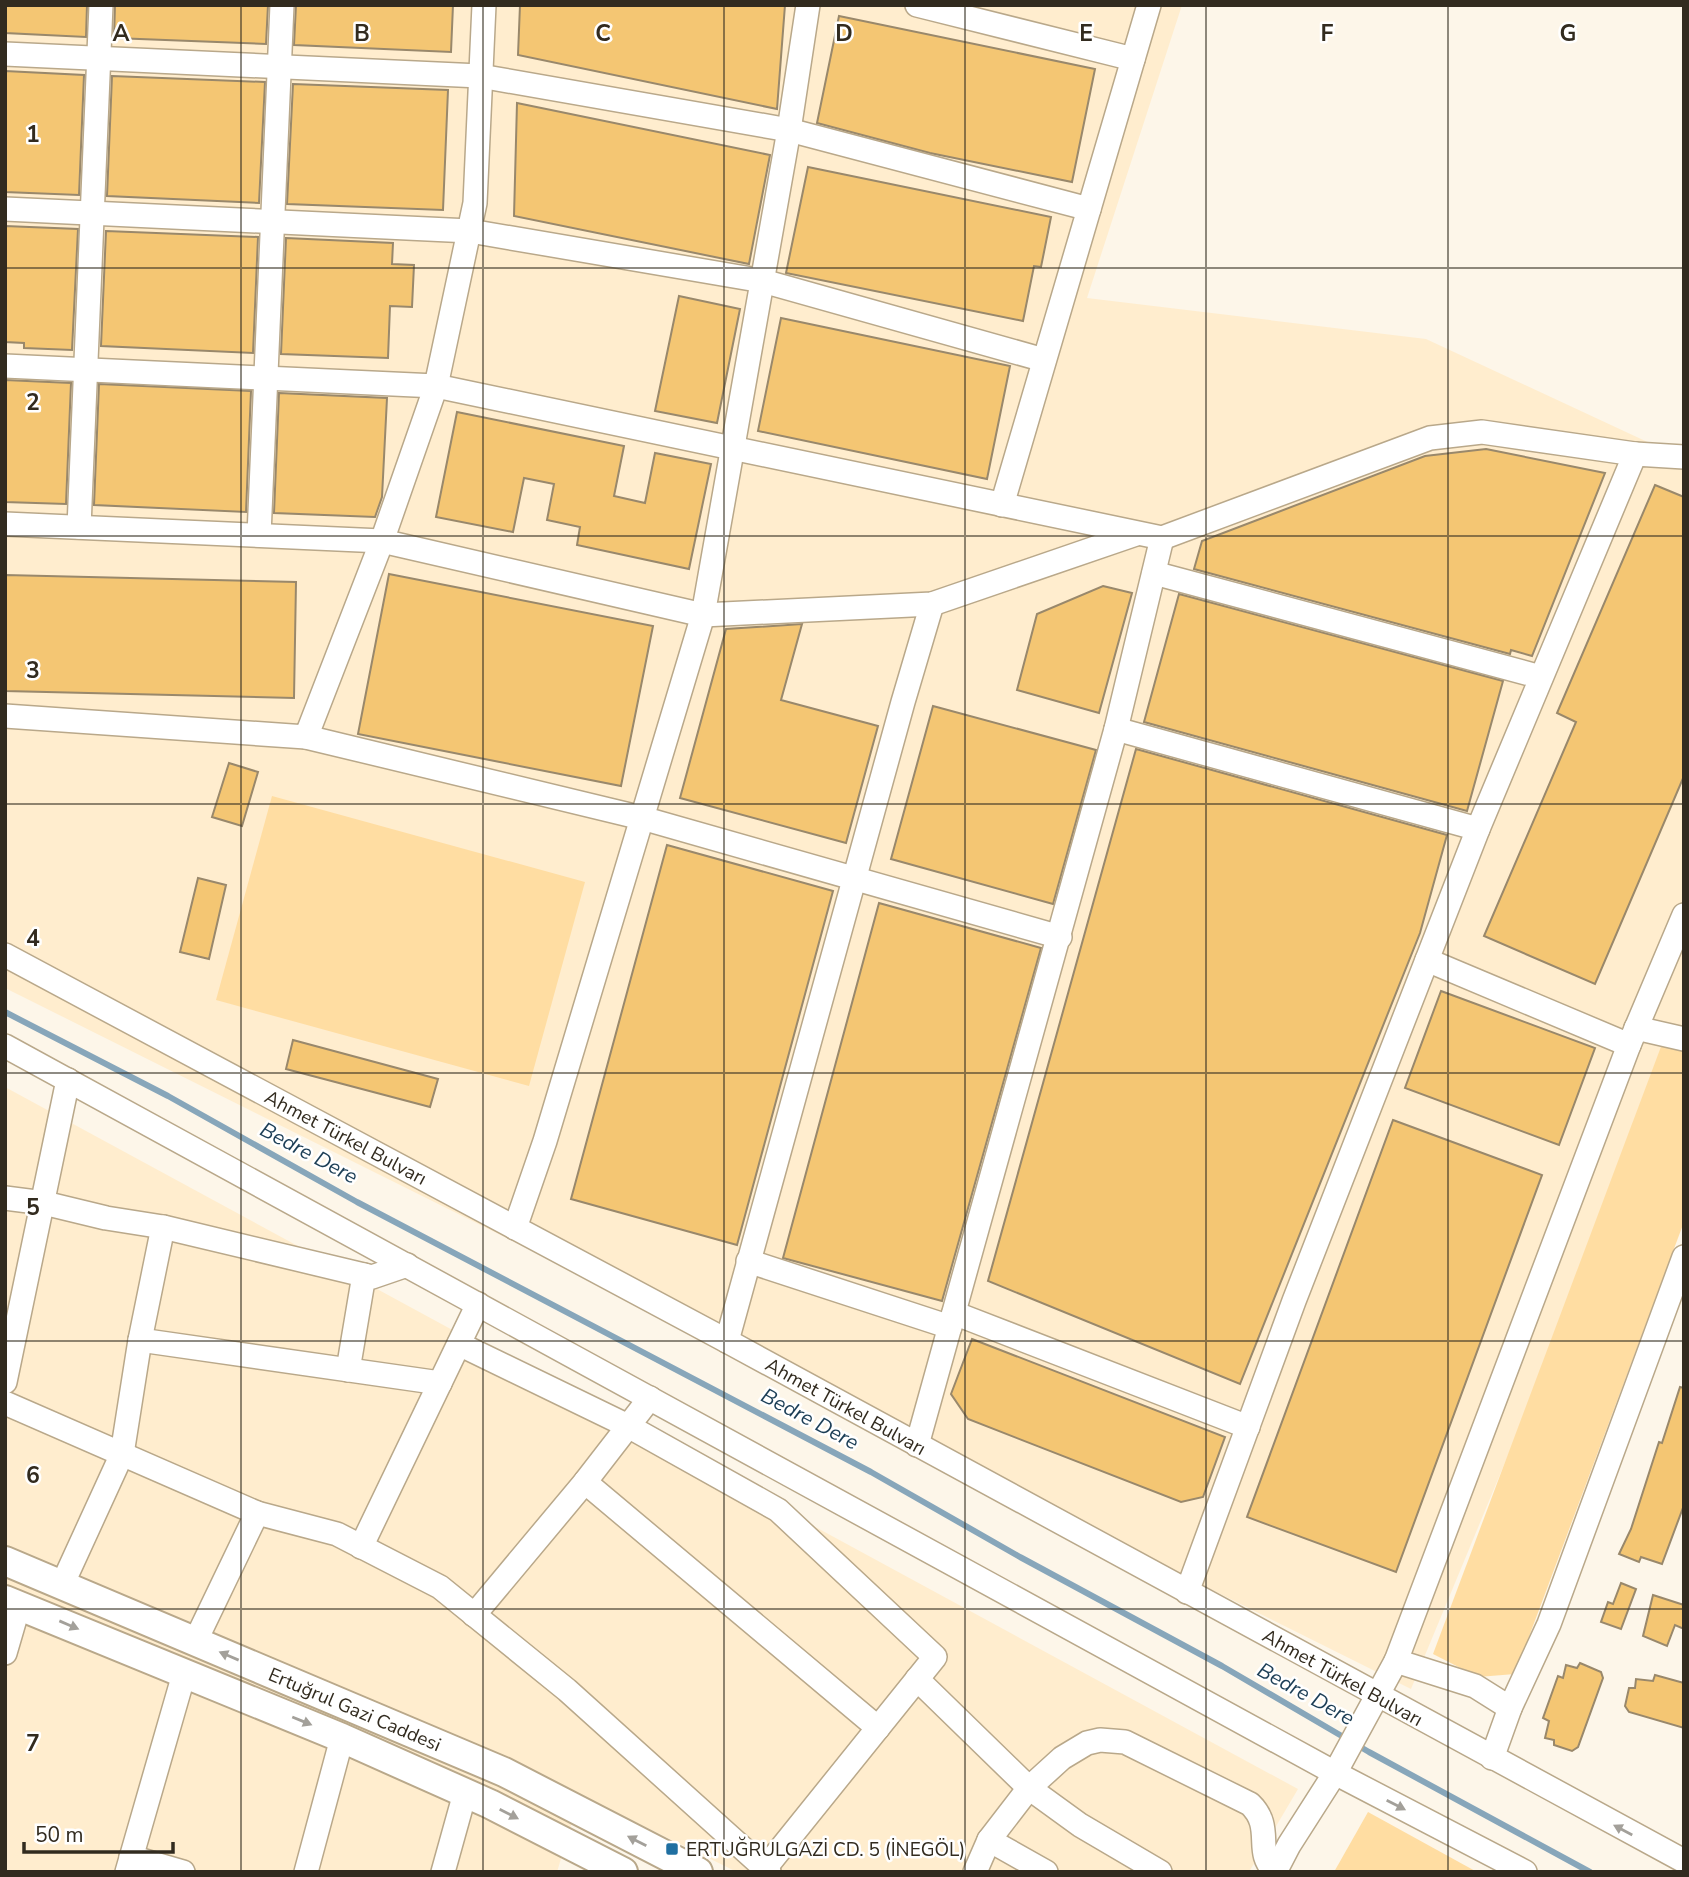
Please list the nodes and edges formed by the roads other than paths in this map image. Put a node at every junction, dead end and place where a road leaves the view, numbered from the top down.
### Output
1 (101, 5) edge
2 (282, 5) edge
3 (484, 5) edge
4 (808, 5) edge
5 (917, 5) edge
6 (1149, 5) edge
7 (5, 54) edge
8 (99, 58) junction
9 (1133, 58) junction
10 (279, 67) junction
11 (480, 76) junction
12 (789, 130) junction
13 (5, 209) edge
14 (1088, 209) junction
15 (92, 214) junction
16 (272, 222) junction
17 (470, 231) junction
18 (763, 281) junction
19 (1044, 360) junction
20 (5, 366) edge
21 (86, 370) junction
22 (265, 378) junction
23 (436, 386) junction
24 (733, 448) junction
25 (1635, 454) junction
26 (1684, 457) edge
27 (1002, 505) junction
28 (5, 524) edge
29 (79, 527) junction
30 (1138, 533) junction
31 (259, 535) junction
32 (1162, 538) junction
33 (382, 541) junction
34 (1154, 573) junction
35 (932, 604) junction
36 (703, 615) junction
37 (1541, 677) junction
38 (5, 716) edge
39 (1116, 729) junction
40 (306, 737) junction
41 (642, 818) junction
42 (1478, 829) junction
43 (854, 878) junction
44 (1684, 915) edge
45 (1060, 937) junction
46 (5, 955) edge
47 (1427, 960) junction
48 (1632, 1036) junction
49 (1684, 1039) edge
50 (5, 1046) edge
51 (68, 1080) junction
52 (5, 1198) edge
53 (44, 1203) junction
54 (163, 1227) junction
55 (515, 1228) junction
56 (1684, 1257) edge
57 (748, 1261) junction
58 (407, 1265) junction
59 (364, 1275) junction
60 (478, 1304) junction
61 (952, 1320) junction
62 (140, 1340) junction
63 (727, 1341) junction
64 (458, 1344) junction
65 (348, 1370) junction
66 (5, 1382) edge
67 (440, 1383) junction
68 (650, 1398) junction
69 (5, 1403) edge
70 (628, 1426) junction
71 (1248, 1427) junction
72 (917, 1445) junction
73 (122, 1454) junction
74 (585, 1482) junction
75 (257, 1513) junction
76 (361, 1546) junction
77 (5, 1561) edge
78 (62, 1585) junction
79 (1187, 1592) junction
80 (12, 1602) edge
81 (474, 1615) junction
82 (195, 1642) junction
83 (5, 1653) edge
84 (1396, 1661) junction
85 (184, 1674) junction
86 (917, 1679) junction
87 (1378, 1697) junction
88 (1510, 1708) junction
89 (878, 1728) junction
90 (342, 1738) junction
91 (1492, 1758) junction
92 (1339, 1766) junction
93 (1029, 1788) junction
94 (465, 1793) junction
95 (989, 1840) junction
96 (1684, 1861) edge
97 (129, 1864) edge
98 (765, 1871) edge
99 (1275, 1871) edge
100 (183, 1872) edge
101 (306, 1872) edge
102 (443, 1872) edge
103 (623, 1872) edge
104 (698, 1872) edge
105 (975, 1872) edge
106 (1046, 1872) edge
107 (1160, 1872) edge
108 (1525, 1872) edge

1 - 8 street
2 - 10 street
3 - 11 street
4 - 12 street
5 - 9 street
6 - 9 street
7 - 8 street
8 - 10 street
8 - 15 street
9 - 14 street
10 - 11 street
10 - 16 street
11 - 12 street
11 - 17 street
12 - 14 street
12 - 18 street
13 - 15 street
14 - 19 street
15 - 16 street
15 - 21 street
16 - 17 street
16 - 22 street
17 - 18 street
17 - 23 street
18 - 19 street
18 - 24 street
19 - 27 street
20 - 21 street
21 - 22 street
21 - 29 street
22 - 23 street
22 - 31 street
23 - 24 street
23 - 33 street
24 - 27 street
24 - 36 street
25 - 26 street
25 - 32 street
25 - 37 street
27 - 30 street
28 - 29 street
29 - 31 street
30 - 32 street
30 - 35 street
31 - 33 street
32 - 34 street
33 - 36 street
33 - 40 street
34 - 37 street
34 - 39 street
35 - 36 street
35 - 43 street
36 - 41 street
37 - 42 street
38 - 40 street
39 - 42 street
39 - 45 street
40 - 41 street
41 - 43 street
41 - 55 street
42 - 47 street
43 - 45 street
43 - 57 street
44 - 48 street
45 - 61 street
46 - 55 street, Ahmet Türkel Bulvarı
47 - 48 street
47 - 71 street
48 - 49 street
48 - 84 street
50 - 51 street
51 - 53 street
51 - 58 street
52 - 53 street
53 - 54 street
53 - 66 street
54 - 59 street
54 - 62 street
55 - 63 street, Ahmet Türkel Bulvarı
56 - 88 street
57 - 61 street
57 - 63 street
58 - 59 street
58 - 60 street
59 - 65 street
60 - 64 street
60 - 68 street
61 - 71 street
61 - 72 street
62 - 65 street
62 - 73 street
63 - 72 street, Ahmet Türkel Bulvarı
64 - 67 street
64 - 70 street
65 - 67 street
67 - 76 street
68 - 70 street
68 - 92 street
69 - 73 street
70 - 74 street
70 - 86 street
71 - 79 street
72 - 79 street, Ahmet Türkel Bulvarı
73 - 75 street
73 - 78 street
74 - 81 street
74 - 89 street
75 - 76 street
75 - 82 street
76 - 81 street
77 - 78 main road, Ertuğrul Gazi Caddesi
78 - 82 main road, Ertuğrul Gazi Caddesi
79 - 87 street, Ahmet Türkel Bulvarı
80 - 83 street
80 -> 85 main road, Ertuğrul Gazi Caddesi
81 - 98 street
82 - 85 main road
104 -> 82 main road, Ertuğrul Gazi Caddesi
84 - 87 street
84 - 88 street
85 -> 90 main road, Ertuğrul Gazi Caddesi
85 - 97 street
86 - 89 street
86 - 93 street
87 - 91 street, Ahmet Türkel Bulvarı
87 - 92 street
88 - 91 street
89 - 98 street
90 - 94 main road, Ertuğrul Gazi Caddesi
90 - 101 street
96 -> 91 street, Ahmet Türkel Bulvarı
92 - 99 street
92 -> 108 street
93 - 95 street
93 - 99 street
93 - 107 street
94 - 102 street
94 -> 103 main road, Ertuğrul Gazi Caddesi
95 - 105 street
95 - 106 street
97 - 100 street

